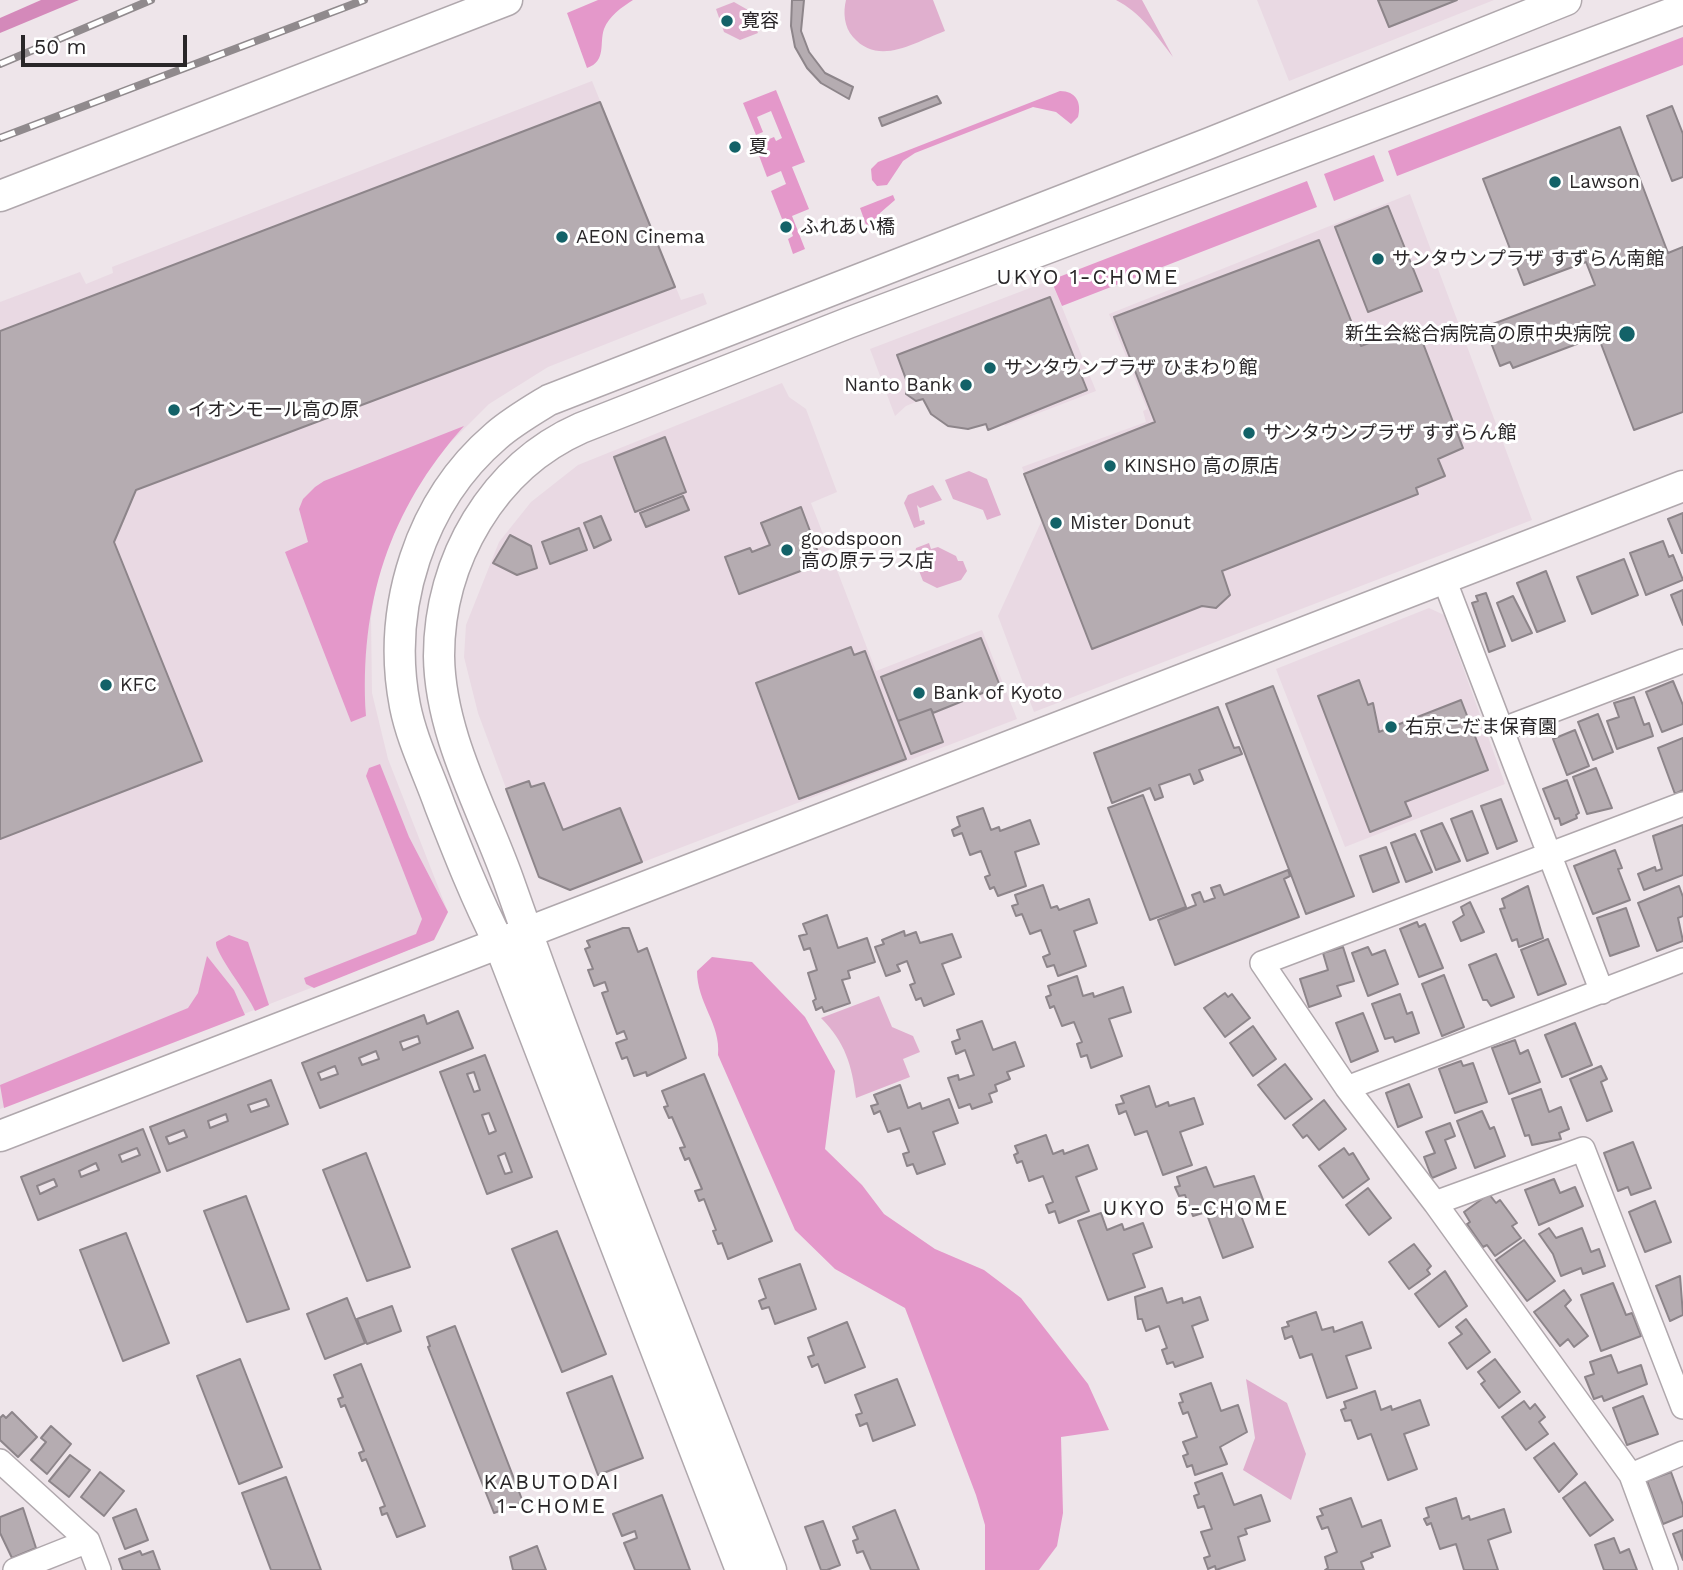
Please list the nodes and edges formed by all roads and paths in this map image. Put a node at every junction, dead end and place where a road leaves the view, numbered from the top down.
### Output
1 (507, 0) edge
2 (1566, 0) edge
3 (1675, 0) edge
4 (1683, 9) edge
5 (1644, 22) junction
6 (0, 196) edge
7 (1683, 486) edge
8 (1444, 579) junction
9 (1683, 661) edge
10 (1501, 730) junction
11 (1683, 804) edge
12 (1549, 855) junction
13 (512, 938) junction
14 (1683, 960) edge
15 (1602, 992) junction
16 (1347, 1088) junction
17 (0, 1136) edge
18 (1434, 1203) junction
19 (1683, 1407) edge
20 (1683, 1453) edge
21 (0, 1461) edge
22 (1632, 1475) junction
23 (88, 1541) junction
24 (15, 1570) edge
25 (99, 1570) edge
26 (741, 1570) edge
27 (771, 1570) edge
28 (1666, 1570) edge

1 - 6 street
2 - 13 street
3 - 5 street
4 - 5 street
5 - 13 street
7 - 8 street
8 - 10 street
8 - 13 street
9 - 10 street
10 - 12 street
11 - 12 street
12 - 15 street
12 - 16 street
13 - 17 street
13 - 26 street
13 - 27 street
14 - 15 street
15 - 16 street
16 - 18 street
18 - 19 street
18 - 22 street
20 - 22 street
21 - 23 street
22 - 28 street
23 - 24 street
23 - 25 street

